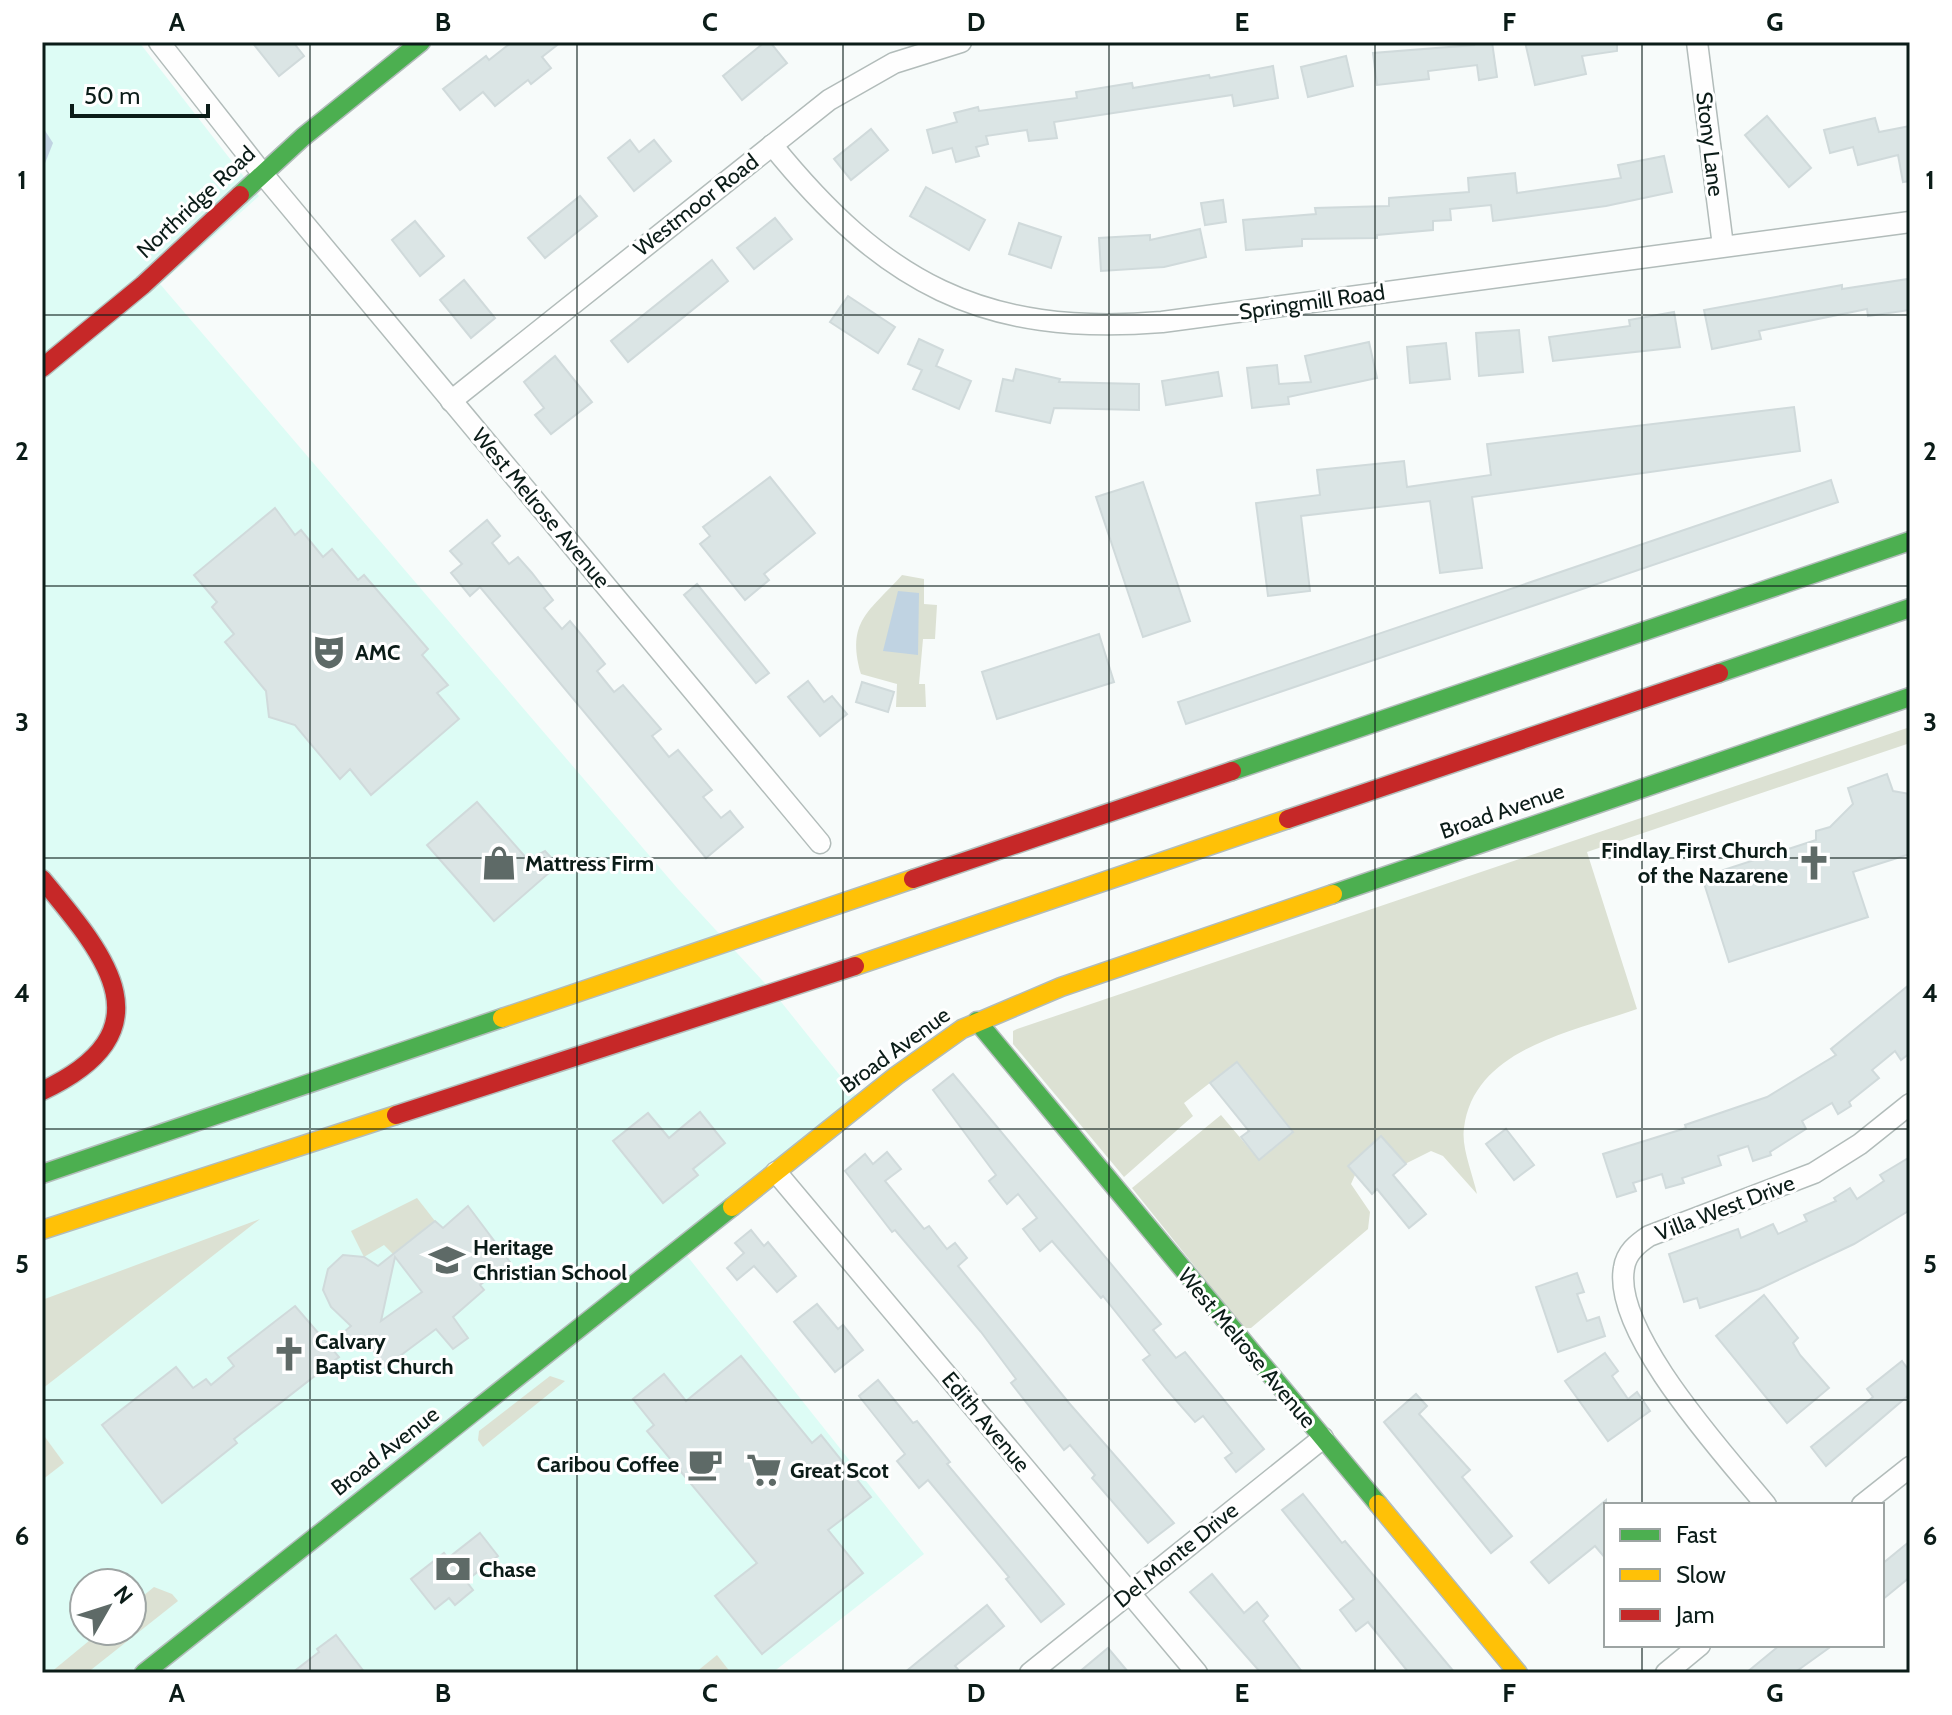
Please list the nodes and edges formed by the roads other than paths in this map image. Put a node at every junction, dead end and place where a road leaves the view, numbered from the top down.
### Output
1 (159, 42) edge
2 (421, 42) edge
3 (961, 42) edge
4 (1697, 42) edge
5 (772, 145) junction
6 (262, 173) junction
7 (1910, 222) edge
8 (1723, 246) junction
9 (42, 368) edge
10 (451, 401) junction
11 (1910, 541) edge
12 (1910, 608) edge
13 (1910, 697) edge
14 (820, 843) dead end
15 (42, 879) edge
16 (977, 1021) junction
17 (42, 1091) edge
18 (1910, 1104) edge
19 (776, 1172) junction
20 (42, 1174) edge
21 (42, 1230) edge
22 (1323, 1438) junction
23 (1910, 1467) edge
24 (1764, 1503) edge
25 (1865, 1503) edge
26 (1129, 1593) junction
27 (1698, 1647) edge
28 (144, 1673) edge
29 (1030, 1673) edge
30 (1197, 1673) edge
31 (1518, 1673) edge
32 (1666, 1673) edge

1 - 6 street, West Melrose Avenue
2 - 6 main road, Northridge Road
3 - 5 street, Westmoor Road
4 - 8 street, Stony Lane
5 - 8 street, Springmill Road
5 - 10 street, Westmoor Road
6 - 9 main road, Northridge Road
6 - 10 street, West Melrose Avenue
7 - 8 street, Springmill Road
10 - 14 street, West Melrose Avenue
11 - 20 main road
12 - 21 main road
13 - 16 main road, Broad Avenue
15 - 17 main road
16 - 19 main road, Broad Avenue
16 - 22 main road, West Melrose Avenue
18 - 24 street, Villa West Drive
19 - 26 street, Edith Avenue
19 - 28 main road, Broad Avenue
22 - 26 street, Del Monte Drive
22 - 31 main road, West Melrose Avenue
23 - 25 street
26 - 29 street, Del Monte Drive
26 - 30 street, Edith Avenue
27 - 32 street

